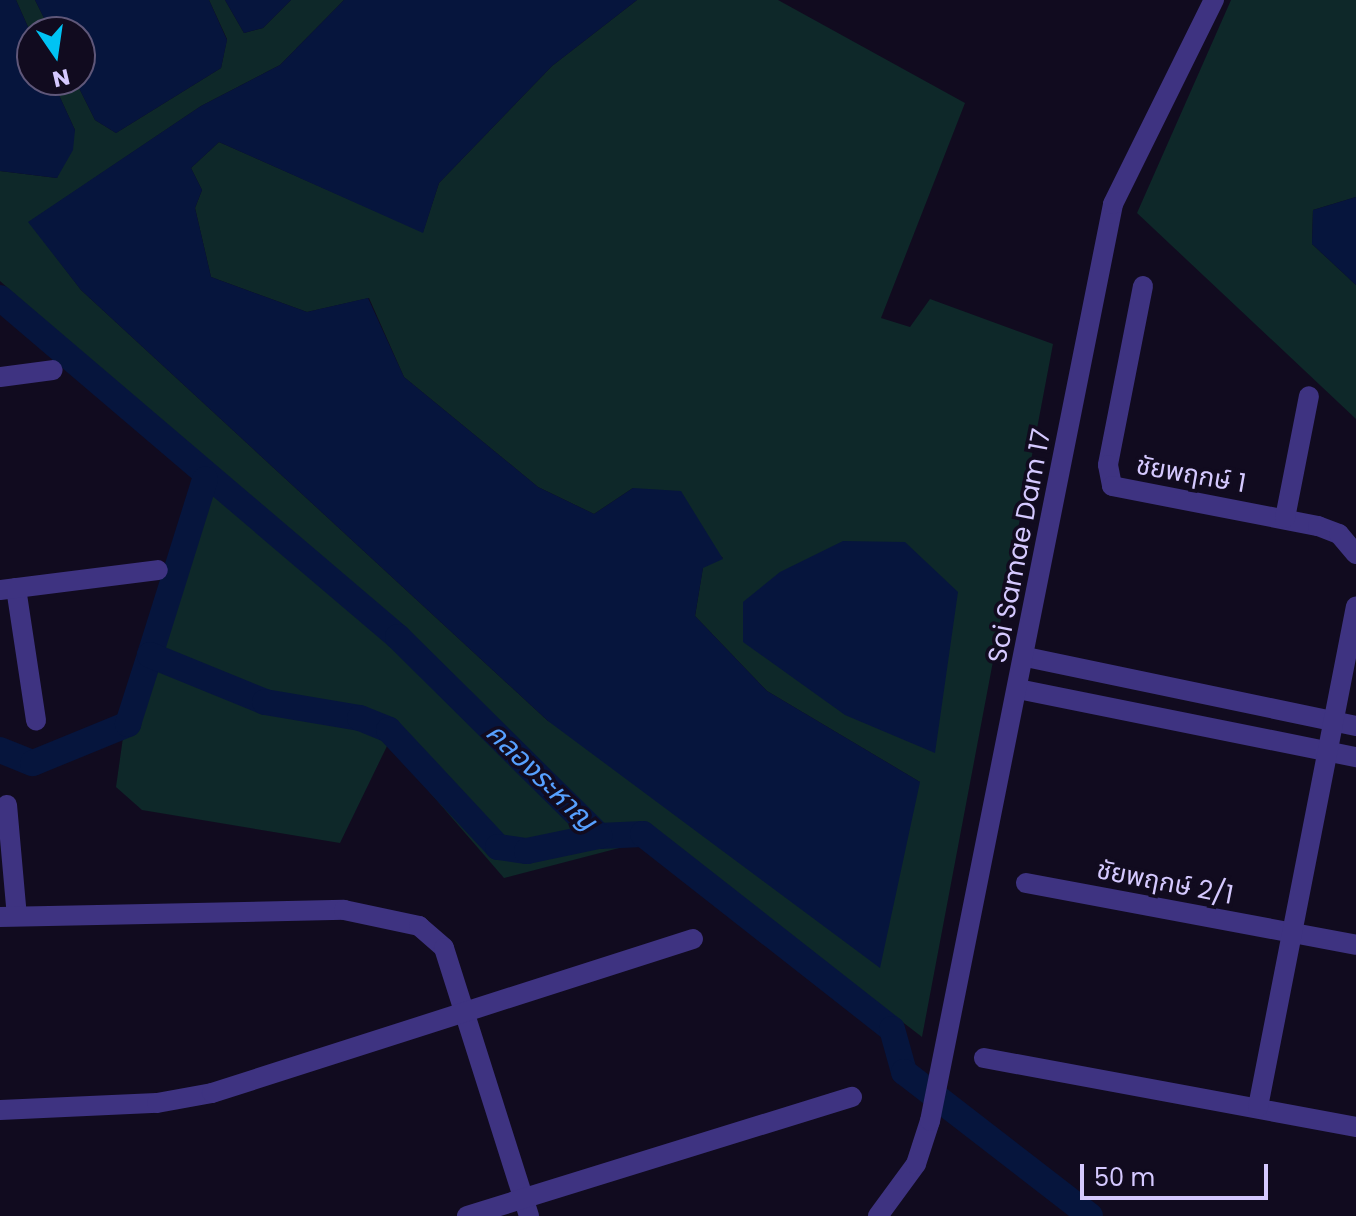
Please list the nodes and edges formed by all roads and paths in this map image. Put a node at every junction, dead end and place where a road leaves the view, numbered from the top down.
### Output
1 (1214, 0) edge
2 (1143, 286) dead end
3 (53, 370) dead end
4 (0, 377) edge
5 (1309, 396) dead end
6 (1285, 518) junction
7 (1356, 554) edge
8 (158, 570) dead end
9 (8, 589) edge
10 (1356, 606) edge
11 (1026, 657) junction
12 (1018, 689) junction
13 (1221, 698) junction
14 (36, 721) dead end
15 (1346, 724) edge
16 (1215, 731) junction
17 (1330, 752) junction
18 (1356, 757) edge
19 (7, 805) dead end
20 (1026, 883) dead end
21 (8, 917) edge
22 (1294, 934) junction
23 (693, 939) dead end
24 (1356, 945) edge
25 (462, 1010) junction
26 (984, 1058) dead end
27 (852, 1097) dead end
28 (1258, 1107) junction
29 (0, 1110) edge
30 (1356, 1127) edge
31 (526, 1207) edge
32 (467, 1216) edge
33 (878, 1216) edge

1 - 11 street, Soi Samae Dam 17
2 - 6 street, ชัยพฤกษ์ 1
3 - 4 street
5 - 6 street
6 - 7 street, ชัยพฤกษ์ 1
8 - 9 street
9 - 14 street
10 - 15 street
11 - 12 street, Soi Samae Dam 17
11 - 13 street
12 - 16 street
12 - 33 street, Soi Samae Dam 17
13 - 15 street
13 - 16 street
15 - 17 street
16 - 17 street
17 - 18 street
17 - 22 street
19 - 21 street
20 - 22 street, ชัยพฤกษ์ 2/1
21 - 25 street
22 - 24 street, ชัยพฤกษ์ 2/1
22 - 28 street
23 - 25 street
25 - 29 street
25 - 31 street
26 - 28 street
27 - 31 street
28 - 30 street
31 - 32 street

